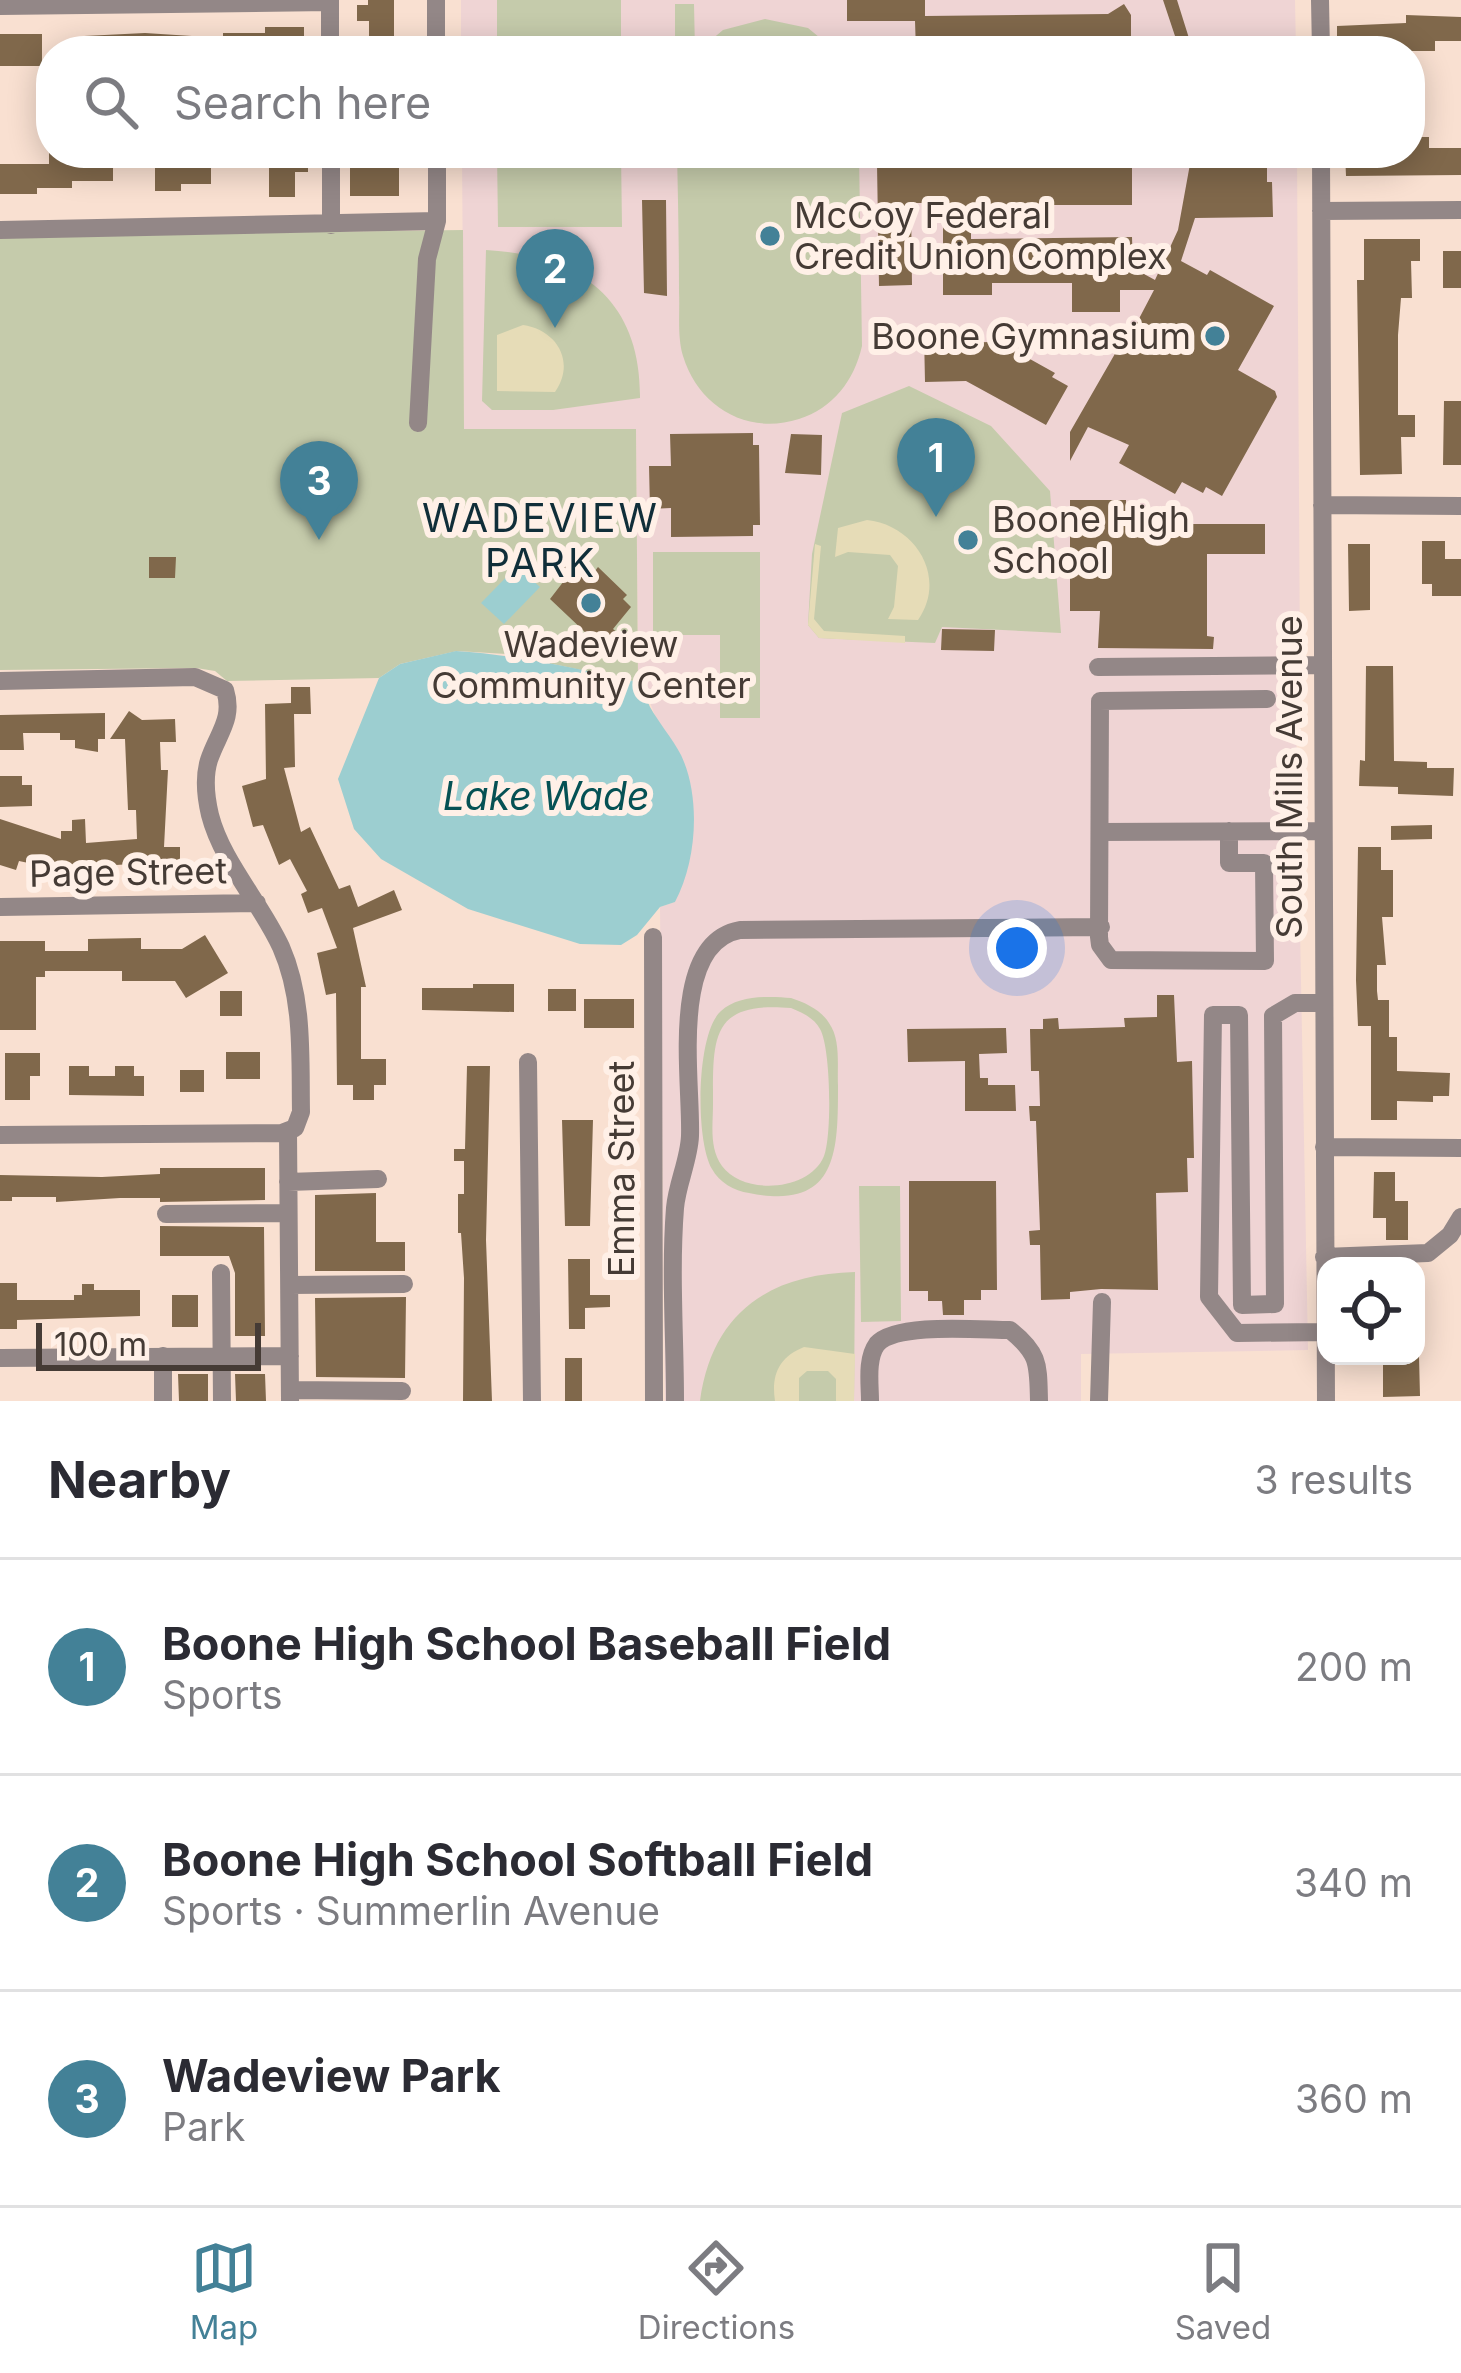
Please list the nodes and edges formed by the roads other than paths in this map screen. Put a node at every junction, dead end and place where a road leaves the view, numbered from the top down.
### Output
1 (436, 0) edge
2 (1320, 0) edge
3 (330, 1) edge
4 (0, 6) edge
5 (330, 36) edge
6 (436, 36) edge
7 (1321, 36) edge
8 (331, 168) edge
9 (437, 168) edge
10 (1321, 168) edge
11 (1461, 210) edge
12 (1321, 212) junction
13 (437, 221) junction
14 (331, 225) junction
15 (0, 230) edge
16 (418, 423) dead end
17 (1322, 506) junction
18 (1461, 506) edge
19 (1321, 665) junction
20 (1097, 668) dead end
21 (0, 681) edge
22 (1267, 699) dead end
23 (1229, 831) junction
24 (1322, 831) junction
25 (1100, 832) junction
26 (257, 903) junction
27 (0, 907) edge
28 (1101, 927) junction
29 (653, 938) dead end
30 (1323, 1004) junction
31 (528, 1062) dead end
32 (291, 1130) junction
33 (0, 1135) edge
34 (1324, 1147) junction
35 (1461, 1148) edge
36 (378, 1179) dead end
37 (288, 1182) junction
38 (289, 1213) junction
39 (166, 1214) dead end
40 (1461, 1217) edge
41 (1324, 1257) joint
42 (220, 1273) dead end
43 (404, 1285) dead end
44 (290, 1286) junction
45 (1102, 1302) dead end
46 (1317, 1332) edge
47 (163, 1356) junction
48 (221, 1356) junction
49 (290, 1356) junction
50 (0, 1358) edge
51 (1325, 1365) edge
52 (402, 1391) dead end
53 (290, 1396) edge
54 (164, 1401) edge
55 (222, 1401) edge
56 (532, 1401) edge
57 (654, 1401) edge
58 (674, 1401) edge
59 (870, 1401) edge
60 (1039, 1401) edge
61 (1099, 1401) edge
62 (1325, 1401) edge

1 - 6 street
2 - 7 street
3 - 4 street
3 - 5 street
8 - 14 street
9 - 13 street
10 - 12 street, South Mills Avenue
11 - 12 street
12 - 17 street, South Mills Avenue
13 - 14 street
13 - 16 street
14 - 15 street
17 - 18 street
17 - 19 street, South Mills Avenue
19 - 20 street
19 - 24 street, South Mills Avenue
21 - 26 street
22 - 25 street
23 - 24 street
23 - 25 street
23 - 28 street
24 - 30 street, South Mills Avenue
25 - 28 street
26 - 27 street, Page Street
26 - 32 street
28 - 58 street
29 - 57 street, Emma Street
30 - 34 street, South Mills Avenue
30 - 46 street
31 - 56 street
32 - 33 street
32 - 37 street
34 - 35 street
34 - 41 street, South Mills Avenue
36 - 37 street
37 - 38 street
38 - 39 street
38 - 44 street
40 - 41 street
42 - 48 street
43 - 44 street
44 - 49 street
45 - 61 street
47 - 48 street
47 - 50 street
47 - 54 street
48 - 49 street
48 - 55 street
49 - 53 street
51 - 62 street, South Mills Avenue
52 - 53 street
59 - 60 street

